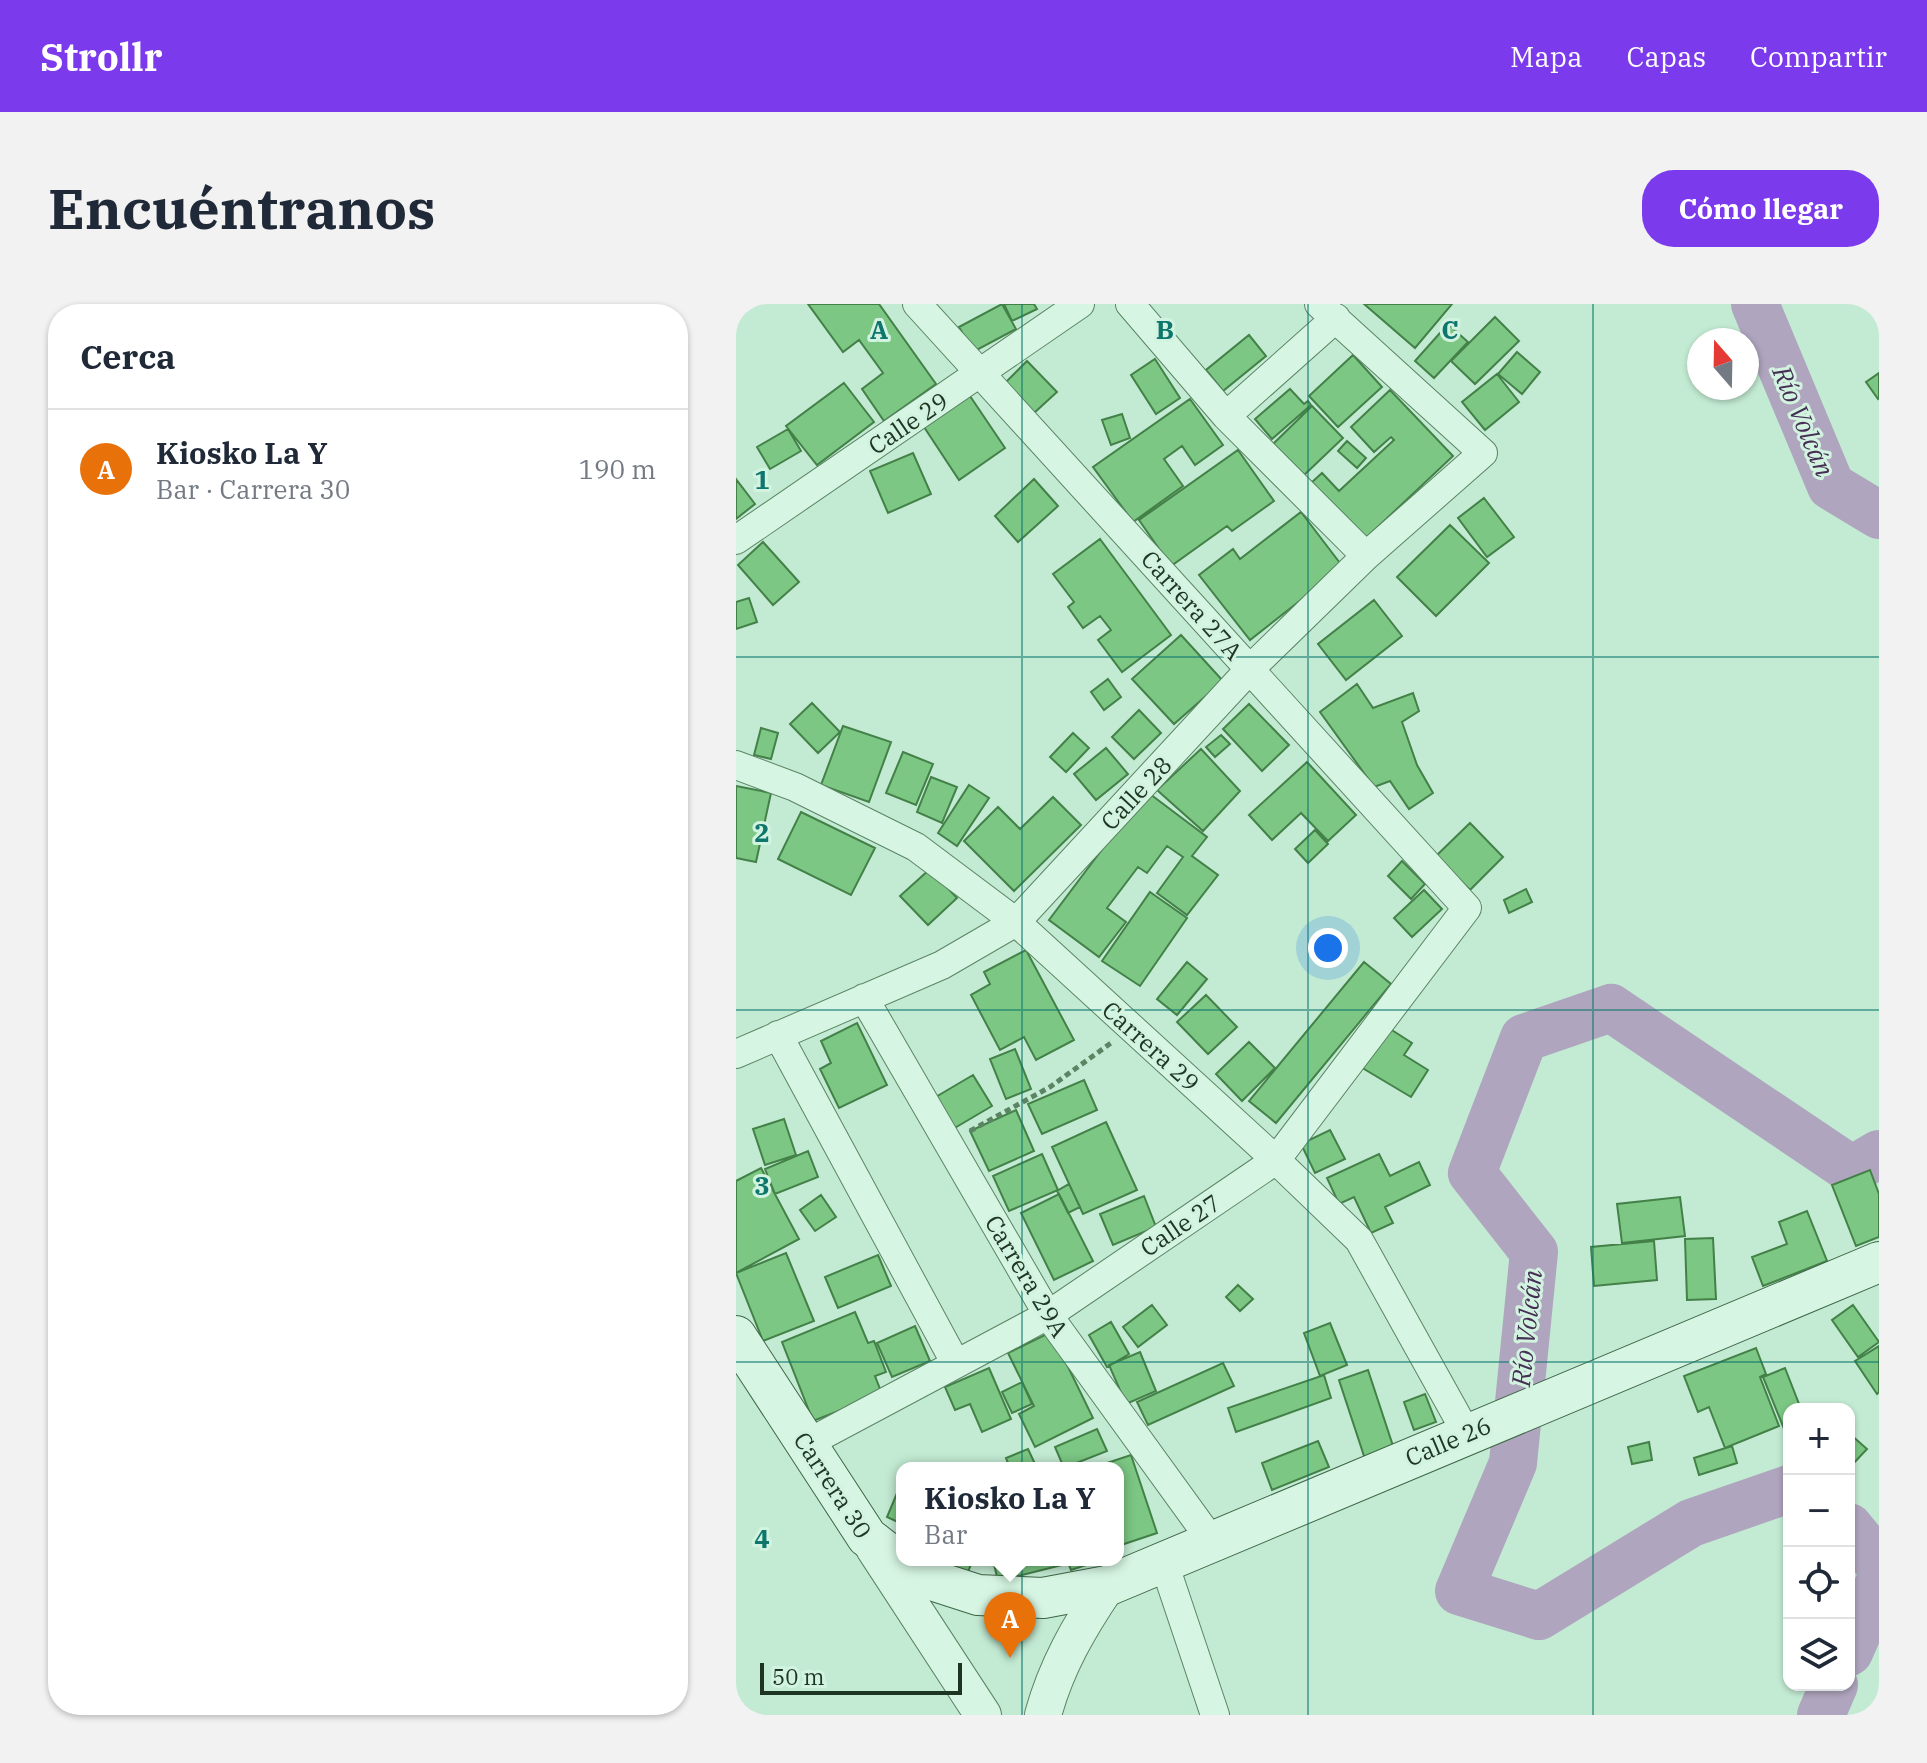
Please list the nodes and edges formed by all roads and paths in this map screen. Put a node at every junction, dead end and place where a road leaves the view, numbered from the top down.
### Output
1 (917, 304) edge
2 (1080, 304) edge
3 (1130, 304) edge
4 (1327, 311) edge
5 (982, 372) junction
6 (1226, 416) junction
7 (736, 540) edge
8 (1366, 556) junction
9 (1250, 669) junction
10 (736, 765) edge
11 (1467, 908) joint
12 (1016, 922) junction
13 (864, 998) junction
14 (1131, 1027) junction
15 (778, 1035) junction
16 (736, 1054) edge
17 (948, 1143) junction
18 (1276, 1160) junction
19 (1879, 1262) edge
20 (1048, 1315) junction
21 (736, 1336) edge
22 (956, 1364) junction
23 (1474, 1431) junction
24 (806, 1444) junction
25 (867, 1537) junction
26 (1211, 1540) junction
27 (896, 1559) edge
28 (1163, 1560) junction
29 (904, 1566) edge
30 (1107, 1586) junction
31 (983, 1715) edge
32 (1043, 1715) edge
33 (1215, 1715) edge

1 - 5 street, Carrera 27A
2 - 5 street, Calle 29
3 - 6 street
4 - 6 street
4 - 8 street, Calle 28
5 - 7 street, Calle 29
5 - 9 street, Carrera 27A
6 - 8 street
8 - 9 street, Calle 28
9 - 11 street, Carrera 27A
9 - 12 street, Calle 28
10 - 12 street, Carrera 29
11 - 18 street, Calle 27
12 - 13 street, Calle 28
12 - 14 street, Carrera 29
13 - 15 street, Calle 28
13 - 17 street, Carrera 29A
14 - 17 path
14 - 18 street, Carrera 29
15 - 16 street, Calle 28
15 - 22 street
17 - 20 street, Carrera 29A
18 - 20 street, Calle 27
18 - 23 street, Carrera 29
19 - 23 main road, Calle 26
20 - 22 street, Calle 27
20 - 26 street, Carrera 29A
21 - 24 main road, Carrera 30
22 - 24 street, Calle 27
23 - 26 main road, Calle 26
24 - 25 main road, Carrera 30
25 - 27 main road, Calle 26
25 - 31 street, Carrera 30
26 - 28 main road, Calle 26
28 - 30 main road, Calle 26
28 - 33 street
29 - 30 main road, Calle 26
30 - 32 street

